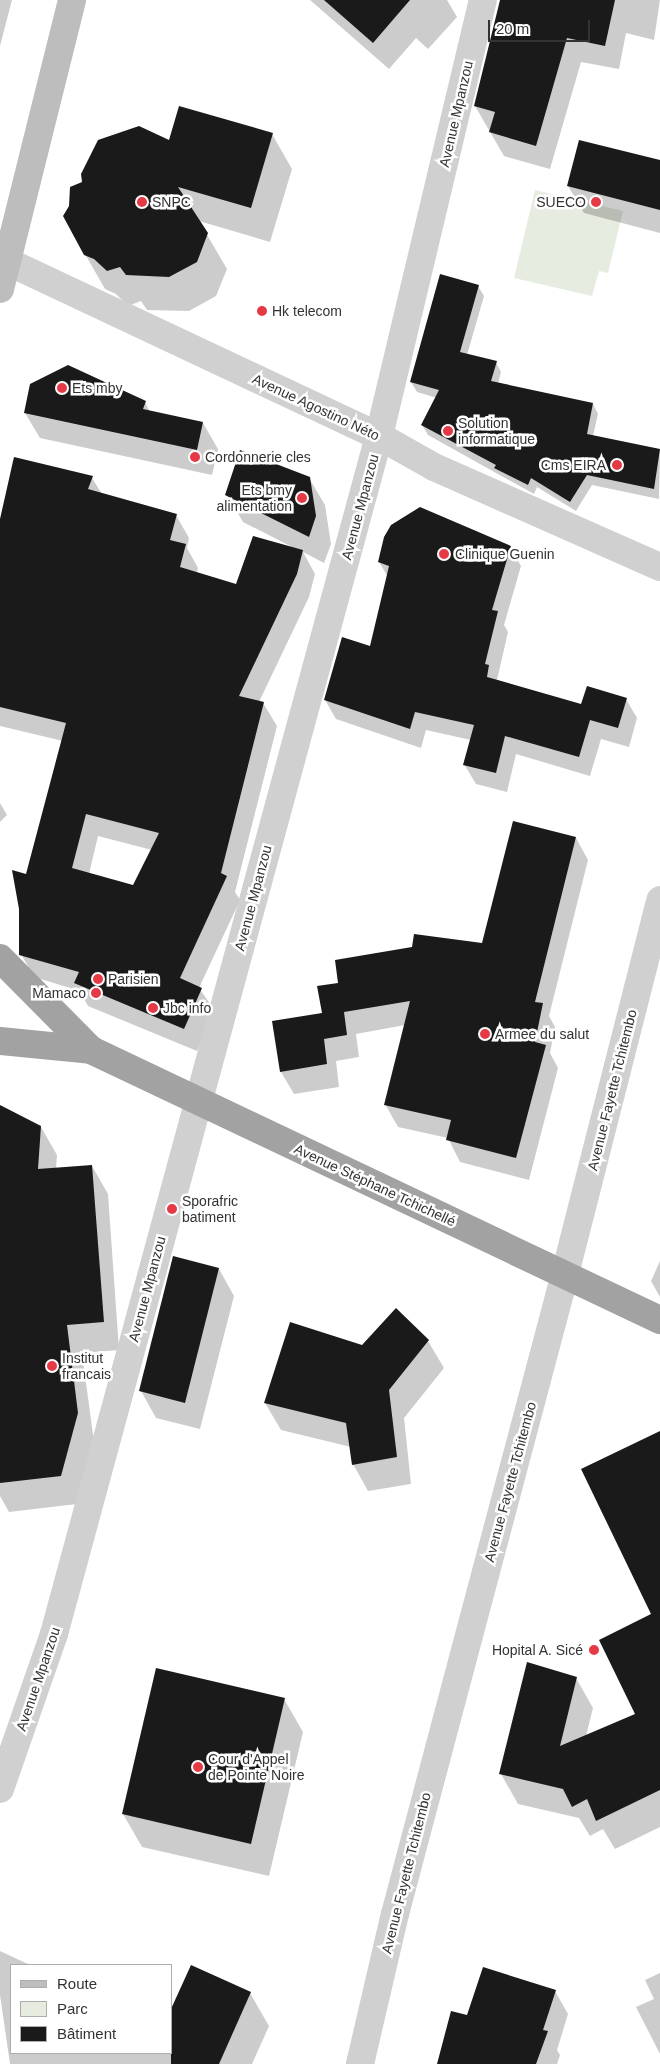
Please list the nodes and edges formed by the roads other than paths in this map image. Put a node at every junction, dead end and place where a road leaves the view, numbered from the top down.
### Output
1 (72, 0) edge
2 (483, 0) edge
3 (4, 260) edge
4 (0, 289) edge
5 (379, 436) junction
6 (660, 567) edge
7 (660, 900) edge
8 (0, 958) edge
9 (0, 1041) edge
10 (91, 1050) junction
11 (198, 1101) junction
12 (565, 1274) junction
13 (660, 1320) edge
14 (0, 1789) edge
15 (360, 2064) edge

1 - 3 main road
2 - 5 street, Avenue Mpanzou
3 - 4 main road
3 - 5 street, Avenue Agostino Néto
5 - 6 street, Avenue Agostino Néto
5 - 11 street, Avenue Mpanzou
7 - 12 street, Avenue Fayette Tchitembo
8 - 10 highway, Avenue Stéphane Tchichellé
9 - 10 highway, Avenue Stéphane Tchichellé
10 - 11 highway, Avenue Stéphane Tchichellé
11 - 12 highway, Avenue Stéphane Tchichellé
11 - 14 street, Avenue Mpanzou
12 - 13 highway, Avenue Stéphane Tchichellé
12 - 15 street, Avenue Fayette Tchitembo

